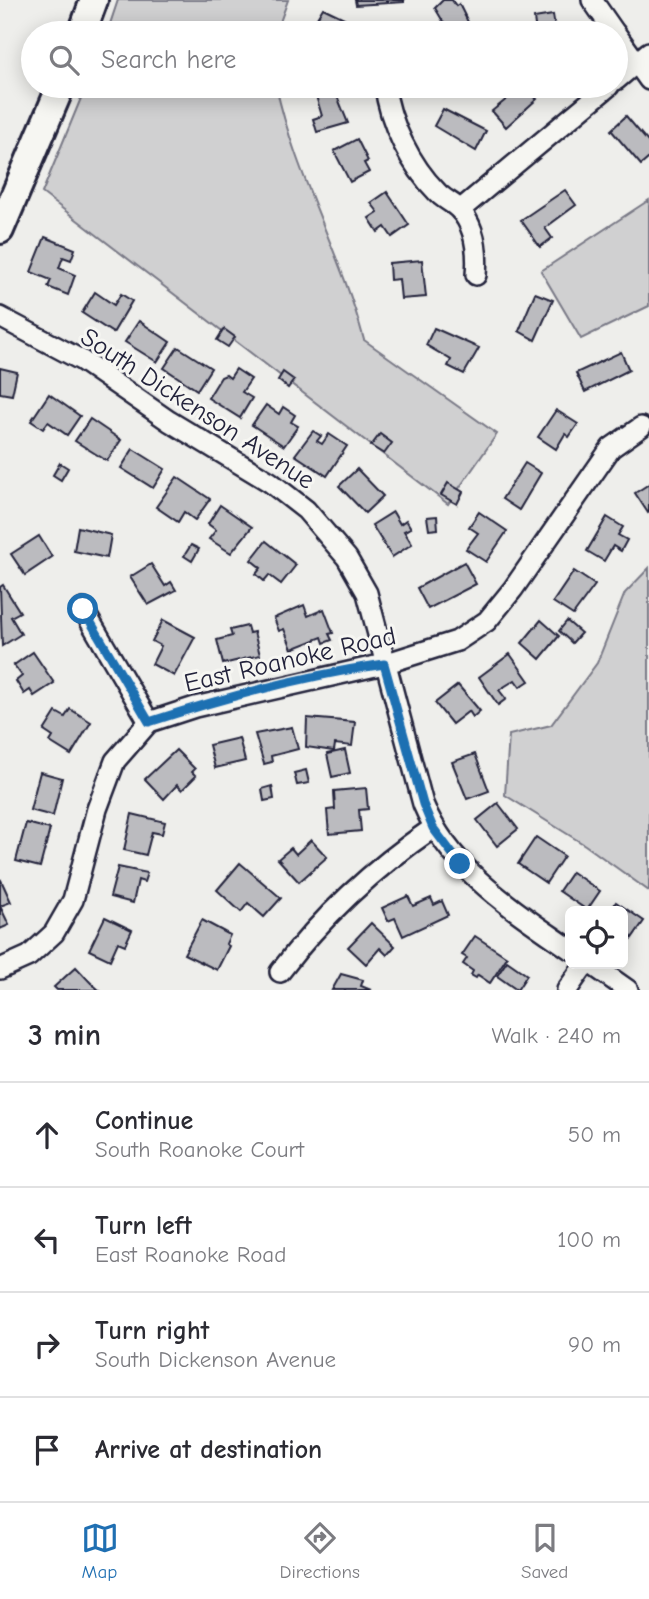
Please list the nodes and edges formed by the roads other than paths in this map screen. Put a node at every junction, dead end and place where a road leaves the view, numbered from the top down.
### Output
1 (94, 0) edge
2 (592, 0) edge
3 (86, 21) edge
4 (607, 21) edge
5 (628, 44) edge
6 (643, 57) edge
7 (628, 70) edge
8 (649, 80) edge
9 (56, 98) edge
10 (386, 98) edge
11 (595, 98) edge
12 (460, 210) junction
13 (0, 230) edge
14 (476, 275) dead end
15 (0, 317) edge
16 (641, 427) dead end
17 (83, 609) dead end
18 (384, 664) junction
19 (149, 722) junction
20 (433, 828) junction
21 (565, 946) edge
22 (582, 969) edge
23 (599, 969) edge
24 (0, 970) edge
25 (280, 972) dead end
26 (567, 990) edge
27 (628, 990) edge

1 - 3 main road
2 - 4 street
5 - 6 street
6 - 7 street
6 - 8 street
9 - 13 main road
10 - 12 street
11 - 12 street
12 - 14 street
15 - 18 street, South Dickenson Avenue
16 - 18 street, East Roanoke Road
17 - 19 street
18 - 19 street, East Roanoke Road
18 - 20 street, South Dickenson Avenue
19 - 24 street
20 - 21 street, South Dickenson Avenue
20 - 25 street
22 - 26 street
23 - 27 street

